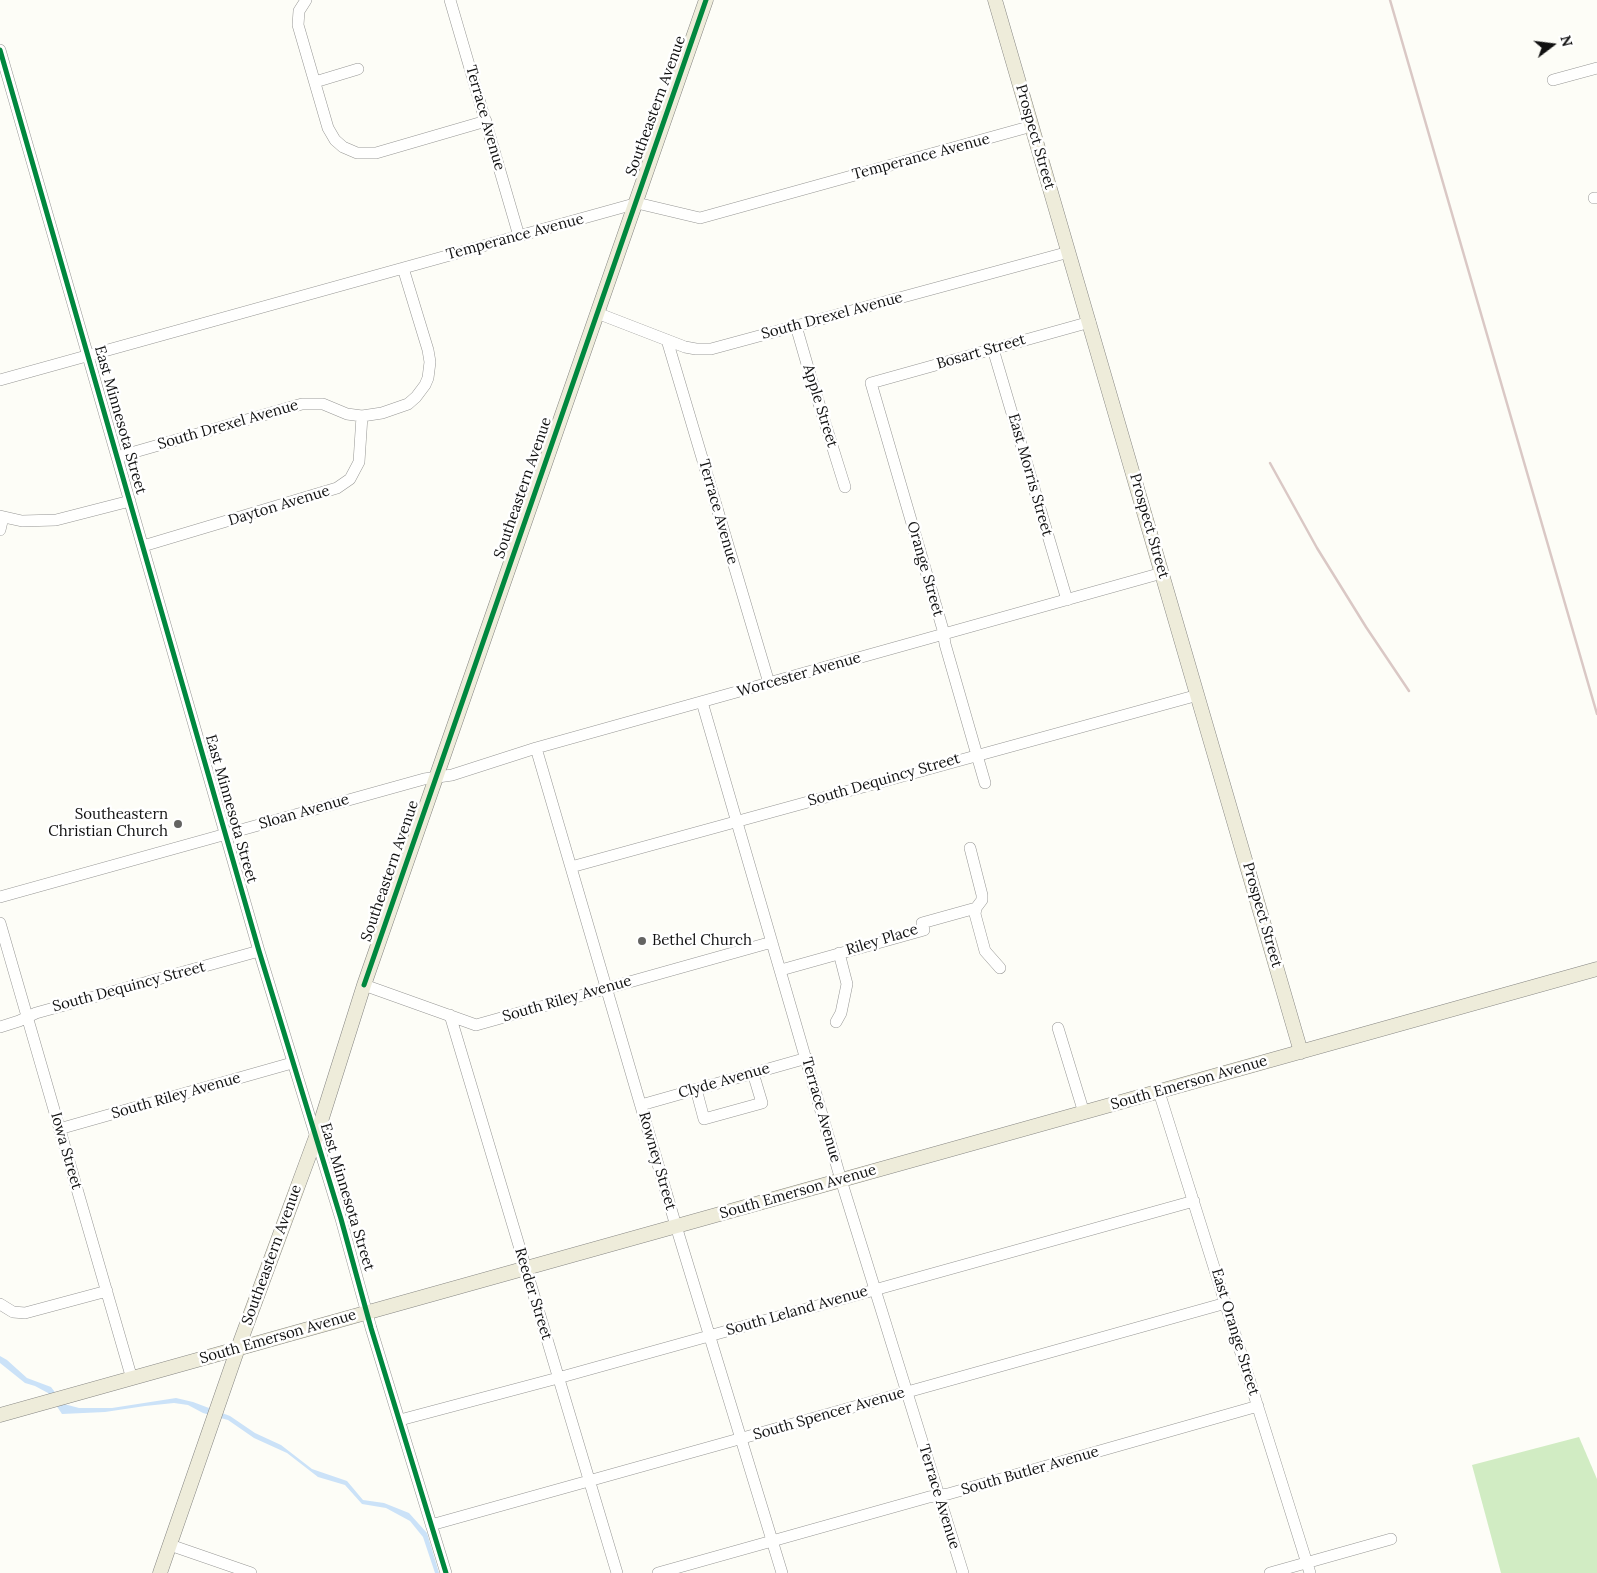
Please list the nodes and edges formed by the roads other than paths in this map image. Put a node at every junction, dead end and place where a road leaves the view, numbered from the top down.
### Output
1 (450, 0) edge
2 (706, 0) edge
3 (995, 0) edge
4 (304, 3) edge
5 (0, 50) edge
6 (1597, 68) edge
7 (358, 69) dead end
8 (1554, 80) dead end
9 (315, 82) junction
10 (486, 121) junction
11 (1032, 126) junction
12 (634, 204) junction
13 (519, 236) junction
14 (1069, 252) junction
15 (403, 268) junction
16 (597, 313) junction
17 (1090, 322) junction
18 (796, 326) junction
19 (667, 340) junction
20 (993, 349) junction
21 (88, 356) junction
22 (0, 380) edge
23 (871, 383) joint
24 (362, 416) junction
25 (117, 457) junction
26 (845, 487) dead end
27 (130, 501) junction
28 (2, 517) edge
29 (0, 530) edge
30 (143, 546) junction
31 (1162, 573) junction
32 (1067, 600) junction
33 (944, 635) junction
34 (769, 683) junction
35 (1198, 695) junction
36 (702, 702) junction
37 (536, 748) junction
38 (977, 754) junction
39 (436, 777) junction
40 (985, 783) dead end
41 (738, 821) junction
42 (225, 834) junction
43 (970, 848) dead end
44 (571, 868) junction
45 (0, 896) edge
46 (976, 908) junction
47 (0, 923) edge
48 (772, 942) junction
49 (259, 951) junction
50 (839, 953) junction
51 (1000, 968) dead end
52 (1597, 969) edge
53 (781, 970) junction
54 (364, 985) junction
55 (606, 988) junction
56 (450, 1015) junction
57 (27, 1017) junction
58 (842, 1018) dead end
59 (0, 1027) edge
60 (1058, 1028) dead end
61 (1302, 1052) junction
62 (807, 1058) junction
63 (292, 1063) junction
64 (753, 1073) junction
65 (696, 1089) junction
66 (1159, 1092) junction
67 (641, 1105) junction
68 (1084, 1113) junction
69 (60, 1129) junction
70 (316, 1137) junction
71 (841, 1180) junction
72 (1194, 1201) junction
73 (676, 1226) junction
74 (525, 1268) junction
75 (875, 1290) junction
76 (107, 1291) junction
77 (1226, 1303) junction
78 (0, 1304) edge
79 (368, 1312) junction
80 (710, 1336) junction
81 (238, 1348) junction
82 (558, 1378) junction
83 (132, 1379) junction
84 (907, 1392) junction
85 (1258, 1406) junction
86 (0, 1416) edge
87 (400, 1420) junction
88 (741, 1438) junction
89 (590, 1480) junction
90 (939, 1496) junction
91 (431, 1525) junction
92 (1391, 1539) dead end
93 (772, 1541) junction
94 (170, 1546) junction
95 (1308, 1568) edge
96 (160, 1573) edge
97 (250, 1573) edge
98 (446, 1573) edge
99 (617, 1573) edge
100 (658, 1573) edge
101 (782, 1573) edge
102 (963, 1573) edge
103 (1270, 1573) edge

1 - 10 street, Terrace Avenue
2 - 12 main road, Southeastern Avenue
3 - 11 main road, Prospect Street
4 - 9 street
5 - 21 street, East Minnesota Street
6 - 8 street
7 - 9 street
9 - 10 street
10 - 13 street, Terrace Avenue
11 - 12 street, Temperance Avenue
11 - 14 main road, Prospect Street
12 - 13 street, Temperance Avenue
12 - 16 main road, Southeastern Avenue
13 - 15 street, Temperance Avenue
14 - 17 main road, Prospect Street
14 - 18 street, South Drexel Avenue
15 - 21 street, Temperance Avenue
15 - 24 street, South Drexel Avenue
16 - 19 street, South Drexel Avenue
16 - 39 main road, Southeastern Avenue
17 - 20 street, Bosart Street
17 - 31 main road, Prospect Street
18 - 19 street, South Drexel Avenue
18 - 26 street, Apple Street
19 - 34 street, Terrace Avenue
20 - 23 street, Bosart Street
20 - 32 street, East Morris Street
21 - 22 street, Temperance Avenue
21 - 25 street, East Minnesota Street
23 - 33 street, Orange Street
24 - 25 street, South Drexel Avenue
24 - 30 street, Dayton Avenue
25 - 27 street, East Minnesota Street
27 - 28 street
27 - 30 street, East Minnesota Street
28 - 29 street
30 - 42 street, East Minnesota Street
31 - 32 street, Worcester Avenue
31 - 35 main road, Prospect Street
32 - 33 street, Worcester Avenue
33 - 34 street, Worcester Avenue
33 - 38 street, Orange Street
34 - 36 street, Worcester Avenue
35 - 38 street, South Dequincy Street
35 - 61 main road, Prospect Street
36 - 37 street, Worcester Avenue
36 - 41 street, Terrace Avenue
37 - 39 street, Worcester Avenue
37 - 44 street, Rowney Street
38 - 40 street, Orange Street
38 - 41 street, South Dequincy Street
39 - 42 street, Sloan Avenue
39 - 54 main road, Southeastern Avenue
41 - 44 street, South Dequincy Street
41 - 48 street, Terrace Avenue
42 - 45 street, Sloan Avenue
42 - 49 street, East Minnesota Street
43 - 46 street
44 - 55 street, Rowney Street
46 - 50 street, Riley Place
46 - 51 street
47 - 57 street, Iowa Street
48 - 53 street, Terrace Avenue
48 - 55 street, South Riley Avenue
49 - 57 street, South Dequincy Street
49 - 63 street, East Minnesota Street
50 - 53 street, Riley Place
50 - 58 street, Riley Place
52 - 61 main road, South Emerson Avenue
53 - 62 street, Terrace Avenue
54 - 56 street, South Riley Avenue
54 - 70 main road, Southeastern Avenue
55 - 56 street, South Riley Avenue
55 - 67 street, Rowney Street
56 - 74 street, Reeder Street
57 - 59 street, South Dequincy Street
57 - 69 street, Iowa Street
60 - 68 street
61 - 66 main road, South Emerson Avenue
62 - 64 street, Clyde Avenue
62 - 71 street, Terrace Avenue
63 - 69 street, South Riley Avenue
63 - 70 street, East Minnesota Street
64 - 65 street, Clyde Avenue
64 - 65 street
65 - 67 street, Clyde Avenue
66 - 68 main road, South Emerson Avenue
66 - 72 street, East Orange Street
67 - 73 street, Rowney Street
68 - 71 main road, South Emerson Avenue
69 - 76 street, Iowa Street
70 - 79 street, East Minnesota Street
70 - 81 main road, Southeastern Avenue
71 - 73 main road, South Emerson Avenue
71 - 75 street, Terrace Avenue
72 - 75 street, South Leland Avenue
72 - 77 street, East Orange Street
73 - 74 main road, South Emerson Avenue
73 - 80 street, Rowney Street
74 - 79 main road, South Emerson Avenue
74 - 82 street, Reeder Street
75 - 80 street, South Leland Avenue
75 - 84 street, Terrace Avenue
76 - 78 street
76 - 83 street, Iowa Street
77 - 84 street, South Spencer Avenue
77 - 85 street, East Orange Street
79 - 81 main road, South Emerson Avenue
79 - 87 street, East Minnesota Street
80 - 82 street, South Leland Avenue
80 - 88 street, Rowney Street
81 - 83 main road, South Emerson Avenue
81 - 94 main road, Southeastern Avenue
82 - 87 street, South Leland Avenue
82 - 89 street, Reeder Street
83 - 86 main road, South Emerson Avenue
84 - 88 street, South Spencer Avenue
84 - 90 street, Terrace Avenue
85 - 90 street, South Butler Avenue
85 - 95 street, East Orange Street
87 - 91 street, East Minnesota Street
88 - 89 street, South Spencer Avenue
88 - 93 street, Rowney Street
89 - 91 street, South Spencer Avenue
89 - 99 street, Reeder Street
90 - 93 street, South Butler Avenue
90 - 102 street, Terrace Avenue
91 - 98 street, East Minnesota Street
92 - 95 street
93 - 100 street, South Butler Avenue
93 - 101 street, Rowney Street
94 - 96 main road, Southeastern Avenue
94 - 97 street
95 - 103 street

